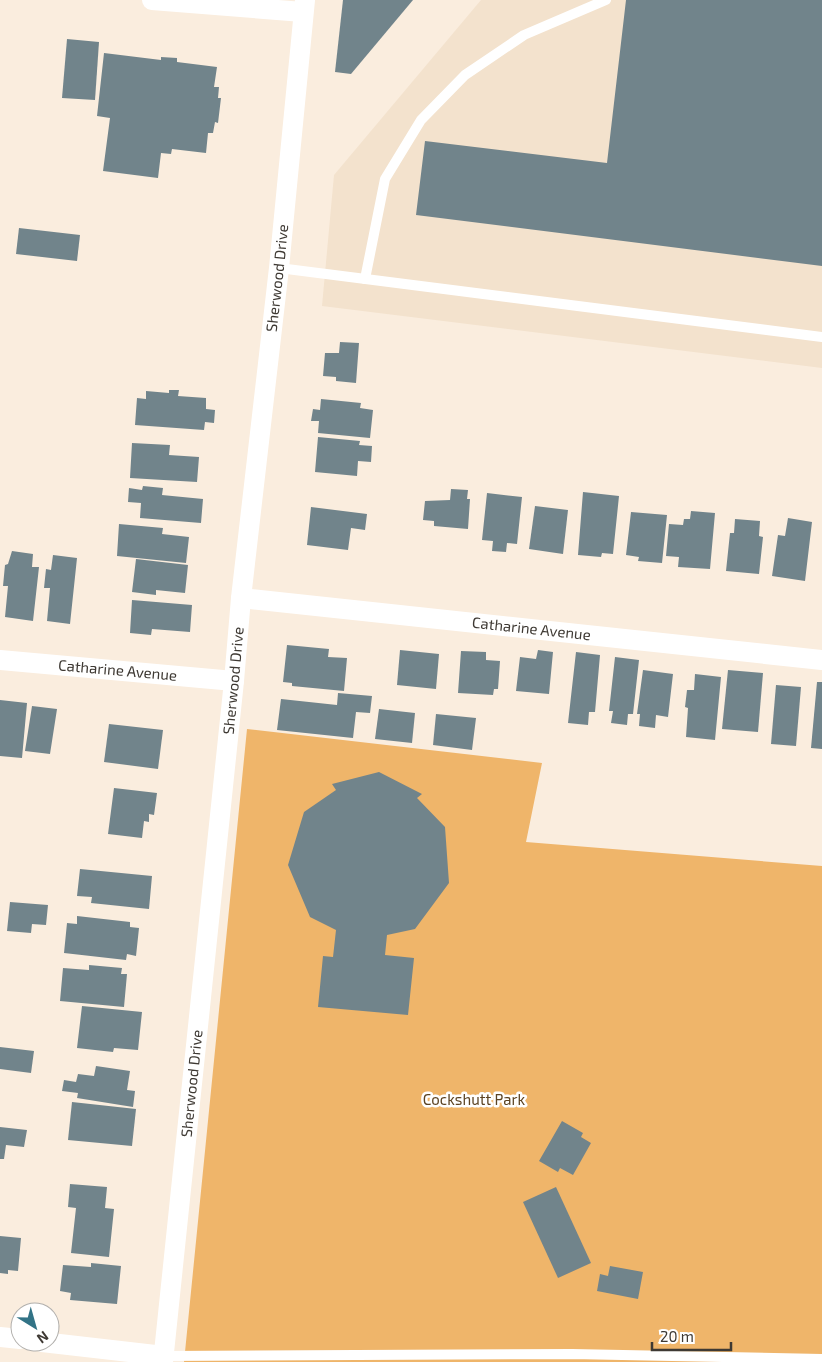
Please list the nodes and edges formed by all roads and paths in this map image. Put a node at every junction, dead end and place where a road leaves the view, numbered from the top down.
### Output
1 (152, 0) edge
2 (606, 0) edge
3 (304, 6) edge
4 (279, 268) junction
5 (365, 279) junction
6 (822, 337) edge
7 (241, 598) junction
8 (0, 660) edge
9 (822, 660) edge
10 (234, 681) junction
11 (60, 1345) edge
12 (164, 1359) edge
13 (822, 1359) edge

1 - 3 street
2 - 5 lane
3 - 4 street, Sherwood Drive
4 - 5 lane
4 - 7 street, Sherwood Drive
5 - 6 lane
7 - 9 street, Catharine Avenue
7 - 10 street, Sherwood Drive
8 - 10 street, Catharine Avenue
10 - 12 street, Sherwood Drive
11 - 12 street
12 - 13 lane

